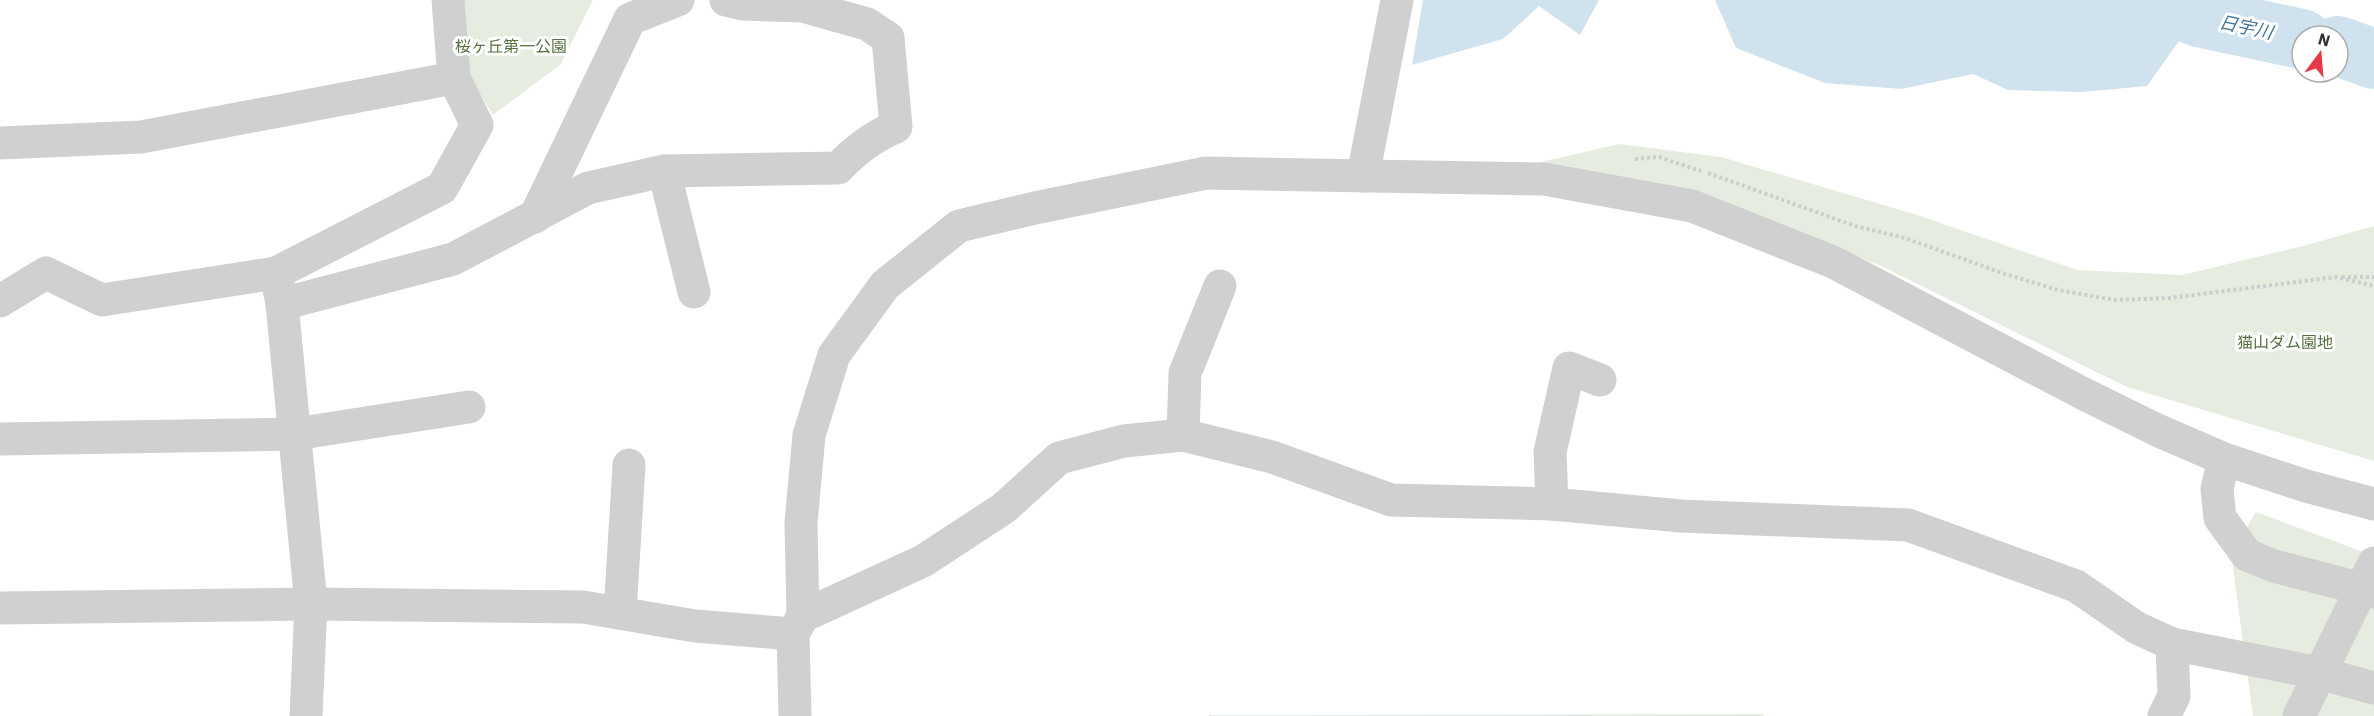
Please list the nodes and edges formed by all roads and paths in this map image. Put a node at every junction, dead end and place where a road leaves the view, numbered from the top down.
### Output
1 (448, 0) edge
2 (678, 0) edge
3 (726, 0) edge
4 (1397, 0) edge
5 (454, 78) junction
6 (0, 143) edge
7 (1627, 160) dead end
8 (1365, 163) junction
9 (664, 171) junction
10 (535, 217) junction
11 (2336, 277) junction
12 (2374, 277) edge
13 (1220, 286) dead end
14 (2374, 286) edge
15 (279, 289) junction
16 (694, 292) dead end
17 (0, 301) edge
18 (1600, 380) dead end
19 (469, 407) dead end
20 (295, 434) junction
21 (1184, 435) junction
22 (0, 439) edge
23 (2224, 459) junction
24 (629, 465) dead end
25 (1552, 504) junction
26 (2374, 504) edge
27 (2374, 563) edge
28 (2374, 592) edge
29 (311, 604) junction
30 (0, 608) edge
31 (620, 613) junction
32 (798, 625) junction
33 (2172, 644) junction
34 (2324, 663) junction
35 (2374, 688) edge
36 (306, 716) edge
37 (795, 716) edge
38 (2164, 716) edge
39 (2299, 716) edge

1 - 5 street
2 - 10 street
3 - 9 street
4 - 8 street
5 - 6 street
5 - 15 street
7 - 11 path
8 - 23 street
8 - 32 street
9 - 10 street
9 - 16 street
10 - 15 street
11 - 12 path
11 - 14 path
13 - 21 street
15 - 17 street
15 - 20 street
18 - 25 street
19 - 20 street
20 - 22 street
20 - 29 street
21 - 25 street
21 - 32 street
23 - 26 street
23 - 28 street
24 - 31 street
25 - 33 street
27 - 34 street
29 - 30 street
29 - 31 street
29 - 36 street
31 - 32 street
32 - 37 street
33 - 34 street
33 - 38 street
34 - 35 street
34 - 39 street

